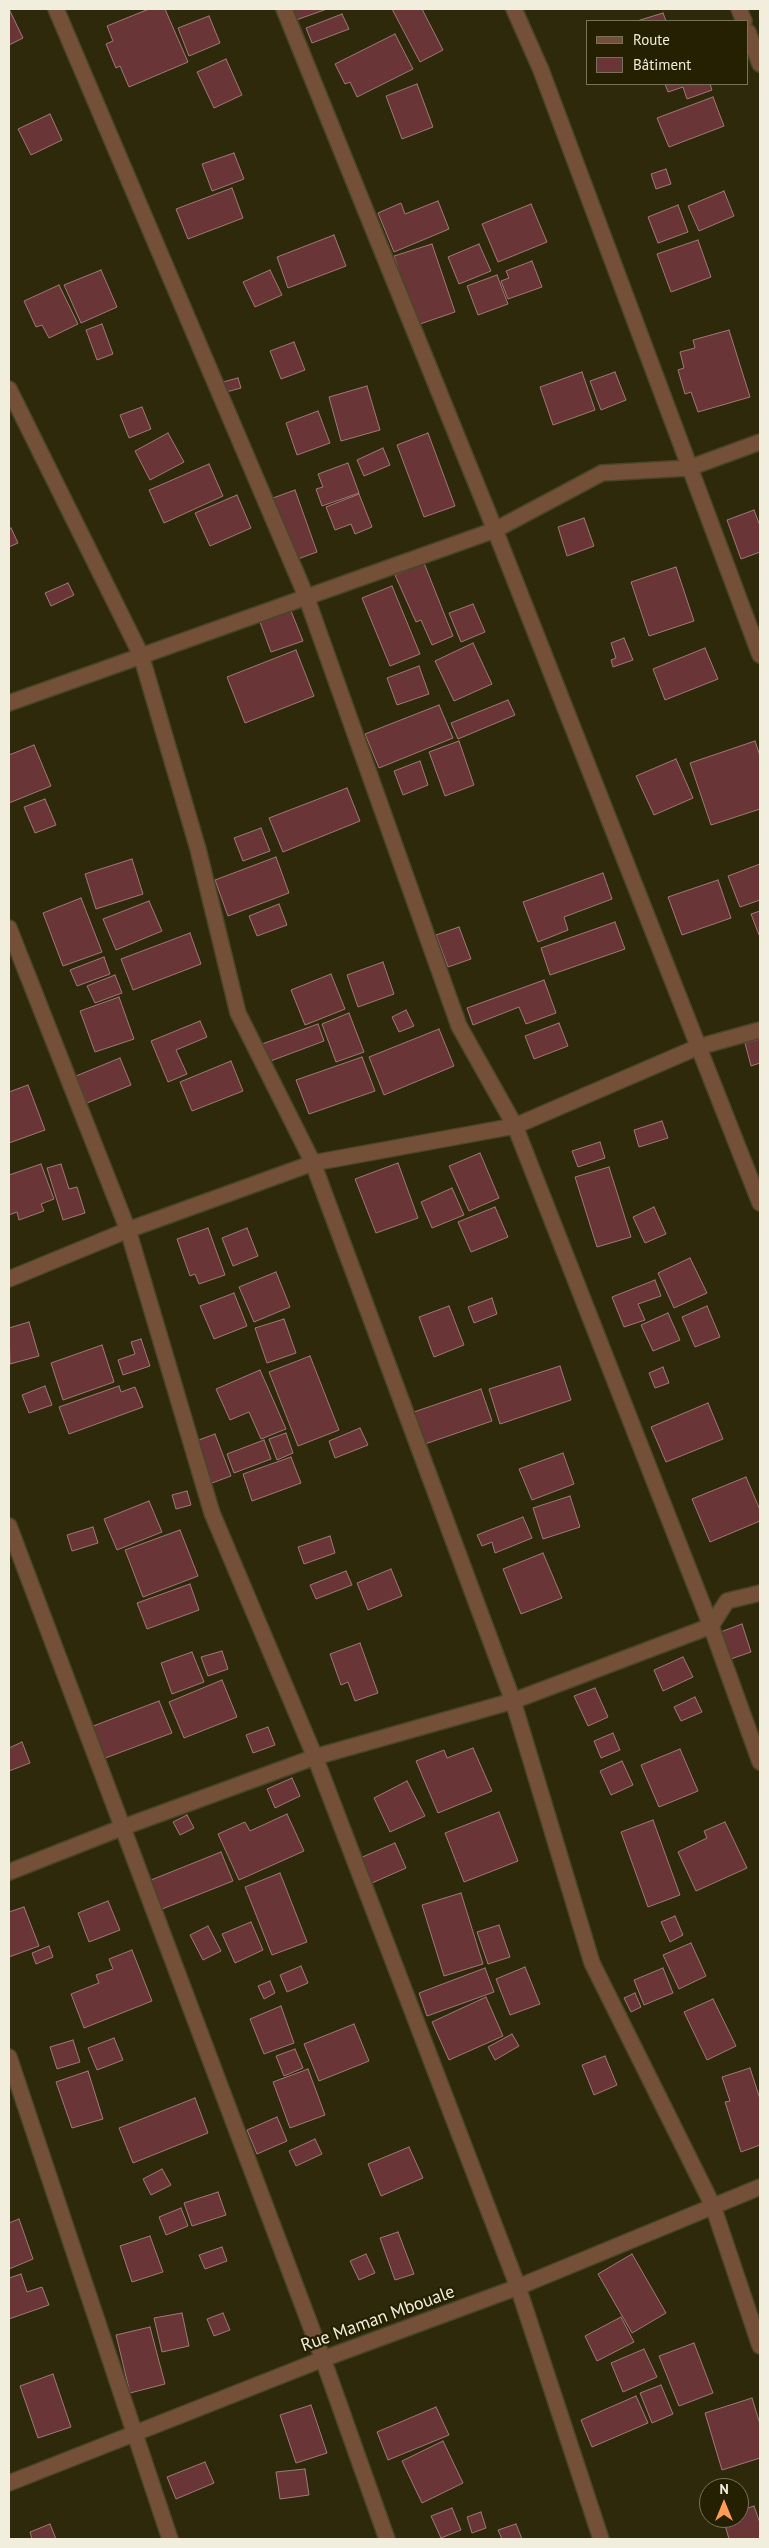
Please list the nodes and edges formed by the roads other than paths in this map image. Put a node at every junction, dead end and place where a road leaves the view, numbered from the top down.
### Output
1 (56, 9) edge
2 (284, 9) edge
3 (514, 9) edge
4 (749, 35) edge
5 (760, 64) edge
6 (9, 389) edge
7 (760, 442) edge
8 (689, 468) junction
9 (494, 530) junction
10 (306, 596) junction
11 (141, 655) junction
12 (760, 655) edge
13 (9, 703) edge
14 (9, 928) edge
15 (760, 1030) edge
16 (698, 1047) junction
17 (515, 1126) junction
18 (313, 1163) junction
19 (760, 1203) edge
20 (128, 1230) junction
21 (9, 1279) edge
22 (9, 1526) edge
23 (760, 1593) edge
24 (711, 1626) junction
25 (513, 1701) junction
26 (315, 1757) junction
27 (760, 1762) edge
28 (121, 1828) junction
29 (9, 1872) edge
30 (9, 2057) edge
31 (760, 2187) edge
32 (713, 2206) junction
33 (518, 2287) junction
34 (760, 2346) edge
35 (323, 2359) junction
36 (134, 2434) junction
37 (9, 2484) edge
38 (170, 2539) edge
39 (387, 2539) edge
40 (601, 2539) edge

1 - 10 street
2 - 9 street
3 - 8 street
4 - 5 street
6 - 11 street
7 - 8 street
8 - 9 street
8 - 12 street
9 - 10 street
9 - 16 street
10 - 11 street
10 - 17 street
11 - 13 street
11 - 18 street
14 - 20 street
15 - 16 street
16 - 17 street
16 - 19 street
17 - 18 street
17 - 24 street
18 - 20 street
18 - 25 street
20 - 21 street
20 - 26 street
22 - 28 street
23 - 24 street
24 - 25 street
24 - 27 street
25 - 26 street
25 - 32 street
26 - 28 street
26 - 33 street
28 - 29 street
28 - 35 street
30 - 36 street
31 - 32 street, Rue Maman Mbouale
32 - 33 street, Rue Maman Mbouale
32 - 34 street
33 - 35 street, Rue Maman Mbouale
33 - 40 street
35 - 36 street, Rue Maman Mbouale
35 - 39 street
36 - 37 street, Rue Maman Mbouale
36 - 38 street

